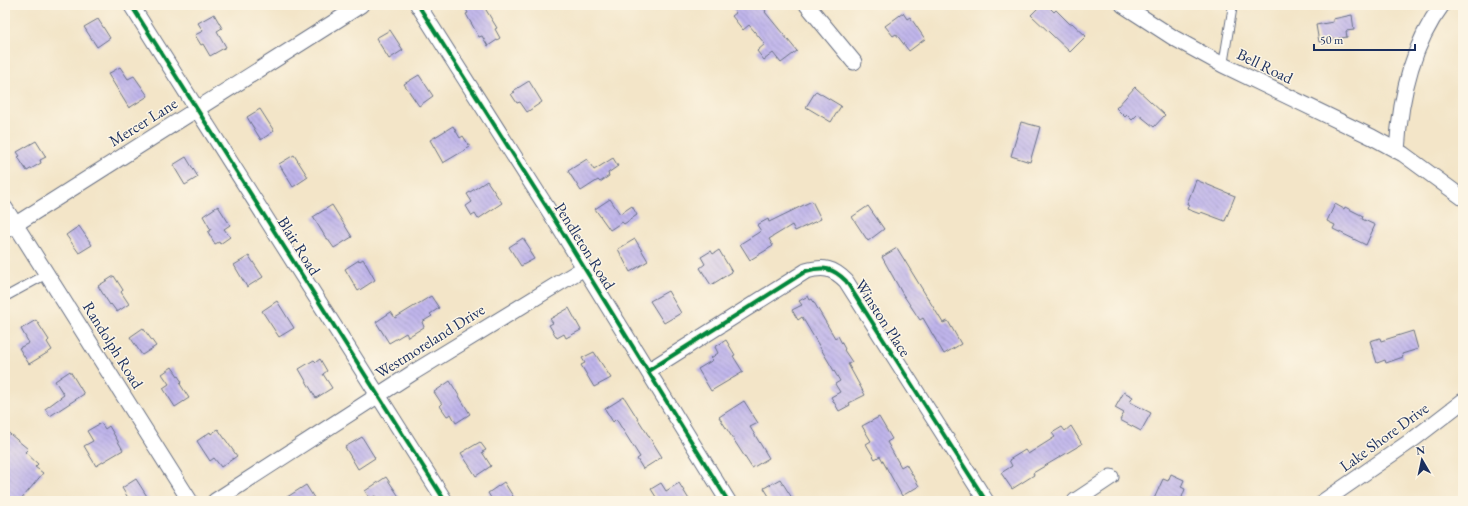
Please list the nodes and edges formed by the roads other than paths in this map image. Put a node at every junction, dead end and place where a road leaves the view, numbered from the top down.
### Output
1 (131, 5) edge
2 (361, 5) edge
3 (418, 5) edge
4 (807, 5) edge
5 (1123, 5) edge
6 (1233, 5) edge
7 (1442, 5) edge
8 (854, 62) dead end
9 (1223, 66) junction
10 (197, 109) junction
11 (1396, 151) junction
12 (1463, 198) edge
13 (5, 208) edge
14 (10, 227) edge
15 (584, 268) junction
16 (47, 274) junction
17 (5, 297) edge
18 (648, 371) junction
19 (378, 395) junction
20 (1463, 401) edge
21 (1111, 477) dead end
22 (190, 501) edge
23 (216, 501) edge
24 (445, 501) edge
25 (728, 501) edge
26 (986, 501) edge
27 (1075, 501) edge
28 (1324, 501) edge

1 - 10 street, Blair Road
2 - 10 street, Mercer Lane
3 - 15 street, Pendleton Road
4 - 8 street
5 - 9 street, Bell Road
6 - 9 lane
7 - 11 street
9 - 11 street, Bell Road
10 - 14 street, Mercer Lane
10 - 19 street, Blair Road
11 - 12 street, Bell Road
13 - 14 street, Randolph Road
14 - 16 street, Randolph Road
15 - 18 street, Pendleton Road
15 - 19 street, Westmoreland Drive
16 - 17 lane
16 - 22 street, Randolph Road
18 - 25 street, Pendleton Road
18 - 26 street, Winston Place
19 - 23 street, Westmoreland Drive
19 - 24 street, Blair Road
20 - 28 street, Lake Shore Drive
21 - 27 street

